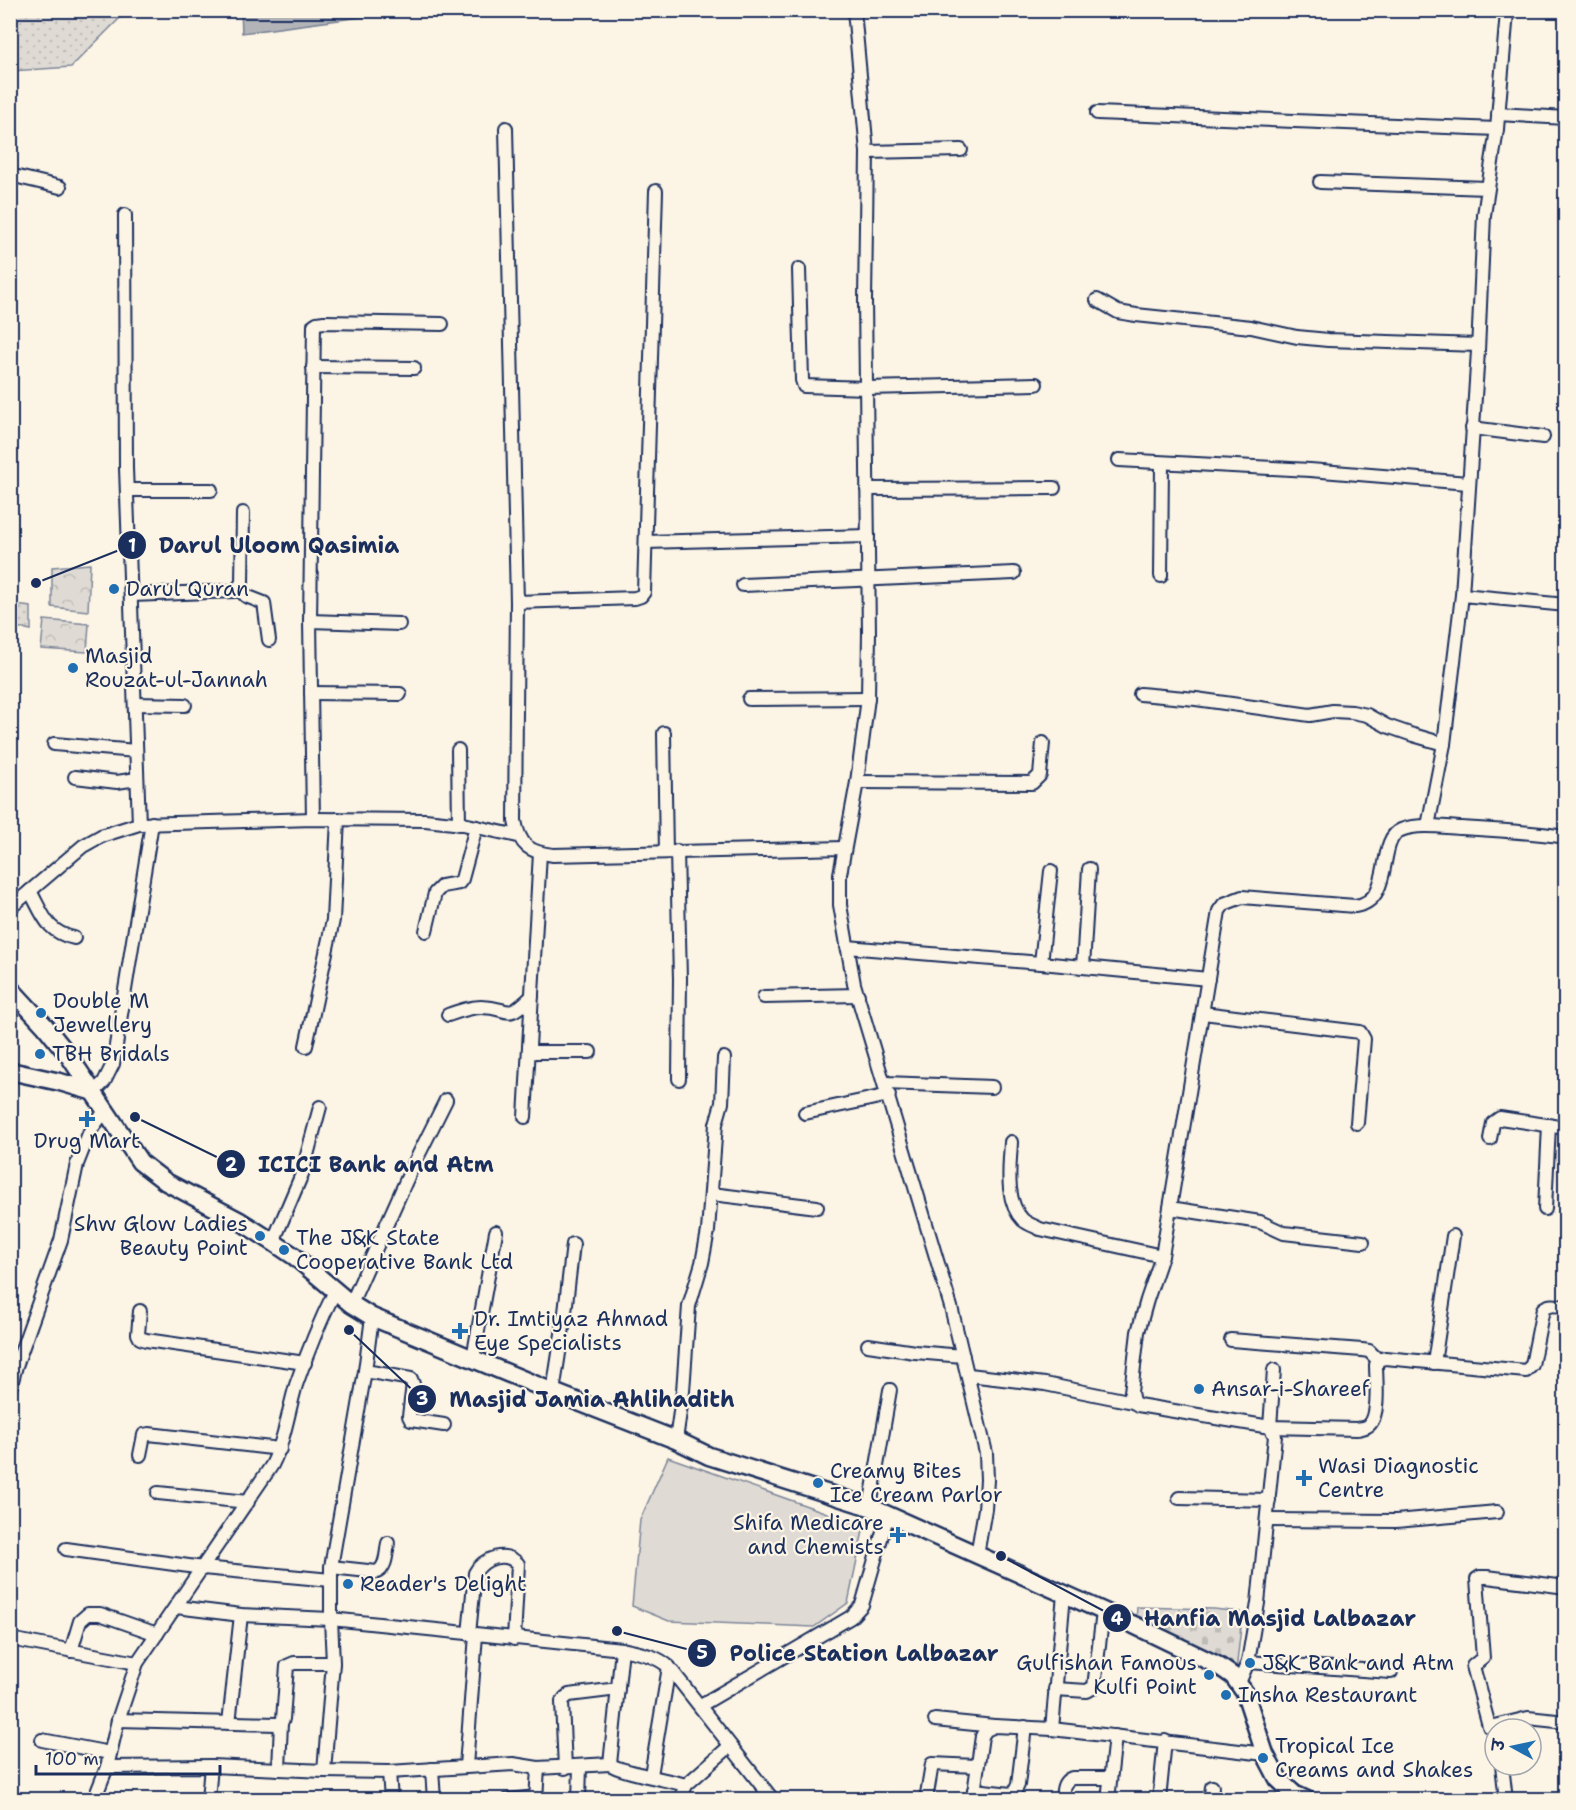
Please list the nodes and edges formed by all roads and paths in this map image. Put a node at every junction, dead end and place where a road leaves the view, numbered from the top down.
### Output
1 (854, 10) edge
2 (1507, 12) dead end
3 (1097, 113) dead end
4 (1498, 114) junction
5 (1566, 118) edge
6 (506, 128) dead end
7 (1497, 129) junction
8 (961, 150) dead end
9 (867, 152) junction
10 (10, 175) edge
11 (1320, 182) dead end
12 (60, 187) dead end
13 (1487, 188) junction
14 (656, 191) dead end
15 (125, 215) dead end
16 (799, 269) dead end
17 (1097, 300) dead end
18 (442, 324) dead end
19 (1478, 345) junction
20 (313, 367) junction
21 (414, 368) dead end
22 (1036, 384) dead end
23 (867, 388) junction
24 (1472, 428) junction
25 (1543, 436) dead end
26 (1119, 460) dead end
27 (1162, 463) junction
28 (1468, 483) junction
29 (867, 489) junction
30 (1054, 489) dead end
31 (127, 490) junction
32 (212, 490) dead end
33 (243, 513) dead end
34 (867, 536) junction
35 (646, 542) junction
36 (1014, 573) dead end
37 (1161, 576) dead end
38 (867, 579) junction
39 (743, 585) dead end
40 (239, 589) junction
41 (132, 595) junction
42 (1462, 595) junction
43 (517, 602) junction
44 (1566, 605) edge
45 (310, 621) junction
46 (399, 624) dead end
47 (269, 640) dead end
48 (311, 693) junction
49 (400, 694) dead end
50 (1140, 694) dead end
51 (868, 698) junction
52 (748, 699) dead end
53 (135, 704) junction
54 (185, 705) dead end
55 (664, 733) dead end
56 (1043, 743) dead end
57 (54, 744) dead end
58 (1444, 744) junction
59 (458, 750) dead end
60 (136, 751) junction
61 (75, 777) dead end
62 (137, 779) junction
63 (857, 782) junction
64 (313, 819) junction
65 (338, 819) junction
66 (152, 823) junction
67 (139, 824) junction
68 (459, 824) junction
69 (1428, 826) junction
70 (476, 827) junction
71 (518, 836) junction
72 (1566, 837) edge
73 (844, 848) junction
74 (672, 852) junction
75 (540, 853) junction
76 (1089, 869) dead end
77 (1051, 871) dead end
78 (30, 891) junction
79 (10, 908) edge
80 (426, 931) dead end
81 (74, 938) dead end
82 (847, 947) junction
83 (1041, 963) junction
84 (1083, 967) junction
85 (1208, 979) junction
86 (10, 988) edge
87 (858, 995) junction
88 (532, 996) junction
89 (764, 997) dead end
90 (1203, 1013) junction
91 (448, 1015) dead end
92 (306, 1046) dead end
93 (529, 1052) junction
94 (590, 1052) dead end
95 (724, 1059) dead end
96 (10, 1071) edge
97 (679, 1078) dead end
98 (992, 1087) dead end
99 (887, 1089) junction
100 (94, 1092) junction
101 (446, 1100) dead end
102 (320, 1107) dead end
103 (105, 1111) junction
104 (805, 1113) dead end
105 (525, 1118) dead end
106 (1357, 1124) dead end
107 (1549, 1125) junction
108 (1566, 1128) edge
109 (1490, 1139) dead end
110 (1011, 1142) dead end
111 (712, 1194) junction
112 (817, 1207) dead end
113 (1170, 1208) junction
114 (1545, 1209) dead end
115 (496, 1232) dead end
116 (1453, 1236) dead end
117 (273, 1242) junction
118 (1363, 1242) dead end
119 (573, 1244) dead end
120 (1162, 1256) junction
121 (335, 1291) junction
122 (351, 1304) junction
123 (1566, 1307) edge
124 (140, 1311) dead end
125 (372, 1317) junction
126 (1231, 1340) dead end
127 (868, 1345) dead end
128 (963, 1356) junction
129 (473, 1358) junction
130 (1378, 1360) junction
131 (305, 1363) junction
132 (1434, 1363) junction
133 (1274, 1370) dead end
134 (365, 1371) junction
135 (969, 1375) junction
136 (10, 1389) edge
137 (890, 1390) dead end
138 (553, 1392) junction
139 (1133, 1402) junction
140 (444, 1425) dead end
141 (1270, 1427) junction
142 (676, 1440) junction
143 (280, 1449) junction
144 (140, 1455) dead end
145 (158, 1493) dead end
146 (1179, 1498) dead end
147 (1269, 1500) junction
148 (248, 1502) junction
149 (870, 1507) junction
150 (1497, 1512) dead end
151 (888, 1514) junction
152 (1267, 1520) junction
153 (388, 1543) dead end
154 (66, 1549) dead end
155 (977, 1555) junction
156 (332, 1567) junction
157 (203, 1568) junction
158 (331, 1580) junction
159 (1566, 1587) edge
160 (1064, 1594) junction
161 (176, 1607) junction
162 (1103, 1611) junction
163 (241, 1615) junction
164 (331, 1619) junction
165 (157, 1634) junction
166 (472, 1635) junction
167 (10, 1639) edge
168 (514, 1639) junction
169 (622, 1649) junction
170 (71, 1651) junction
171 (1248, 1662) junction
172 (137, 1663) junction
173 (333, 1663) junction
174 (669, 1667) junction
175 (1391, 1672) dead end
176 (1239, 1683) junction
177 (618, 1689) junction
178 (1055, 1689) junction
179 (701, 1705) junction
180 (1487, 1717) edge
181 (118, 1720) junction
182 (935, 1720) dead end
183 (1543, 1720) edge
184 (1566, 1722) edge
185 (229, 1723) junction
186 (281, 1723) junction
187 (995, 1726) junction
188 (1025, 1727) junction
189 (1052, 1729) junction
190 (1115, 1736) junction
191 (42, 1740) dead end
192 (1165, 1742) junction
193 (730, 1746) junction
194 (110, 1754) junction
195 (1265, 1754) junction
196 (610, 1764) junction
197 (211, 1766) junction
198 (466, 1766) junction
199 (976, 1766) junction
200 (107, 1767) junction
201 (565, 1767) junction
202 (580, 1767) junction
203 (538, 1768) junction
204 (279, 1769) junction
205 (432, 1769) junction
206 (324, 1771) junction
207 (389, 1772) junction
208 (651, 1775) junction
209 (1503, 1777) edge
210 (1110, 1778) junction
211 (686, 1785) junction
212 (974, 1795) edge
213 (536, 1798) edge
214 (94, 1800) edge
215 (207, 1800) edge
216 (390, 1800) edge
217 (434, 1800) edge
218 (508, 1800) edge
219 (579, 1800) edge
220 (680, 1800) edge
221 (773, 1800) edge
222 (926, 1800) edge
223 (1062, 1800) edge
224 (1108, 1800) edge
225 (1159, 1800) edge
226 (1307, 1800) edge
227 (1506, 1800) edge

1 - 9 street
2 - 4 street
3 - 7 street
4 - 5 street
4 - 7 street
6 - 43 street
7 - 13 street
8 - 9 street
9 - 23 street
10 - 12 street
11 - 13 street
13 - 19 street
14 - 35 street
15 - 31 street
16 - 23 street
17 - 19 street
18 - 20 street
19 - 24 street
20 - 21 street
20 - 45 street
22 - 23 street
23 - 29 street
24 - 25 street
24 - 28 street
26 - 27 street
27 - 28 street
27 - 37 street
28 - 42 street
29 - 30 street
29 - 34 street
31 - 32 street
31 - 41 street
33 - 40 street
34 - 35 street
34 - 38 street
35 - 43 street
36 - 38 street
38 - 39 street
38 - 51 street
40 - 41 street
40 - 47 street
41 - 53 street
42 - 44 street
42 - 58 street
43 - 71 street
45 - 46 street
45 - 48 street
48 - 49 street
48 - 64 street
50 - 58 street
51 - 52 street
51 - 63 street
53 - 54 street
53 - 60 street
55 - 74 street
56 - 63 street
57 - 60 street
58 - 69 street
59 - 68 street
60 - 62 street
61 - 62 street
62 - 67 street
63 - 73 street
64 - 65 street
64 - 66 street
65 - 68 street
65 - 92 street
66 - 67 street
66 - 100 street
67 - 78 street
68 - 70 street
69 - 72 street
69 - 85 street
70 - 71 street
70 - 80 street
71 - 75 street
73 - 74 street
73 - 82 street
74 - 75 street
74 - 97 street
75 - 88 street
76 - 84 street
77 - 83 street
78 - 79 street
78 - 81 street
82 - 83 street
82 - 87 street
83 - 84 street
84 - 85 street
85 - 90 street
86 - 100 main road
87 - 89 street
87 - 99 street
88 - 91 street
88 - 93 street
90 - 106 street
90 - 113 street
93 - 94 street
93 - 105 street
95 - 111 street
96 - 100 main road
98 - 99 street
99 - 104 street
99 - 128 street
100 - 103 main road
101 - 122 street
102 - 117 street
103 - 117 main road
103 - 136 street
107 - 108 street
107 - 109 street
107 - 114 street
110 - 120 street
111 - 112 street
111 - 142 street
113 - 118 street
113 - 120 street
115 - 129 street
116 - 132 street
117 - 121 main road
119 - 138 street
120 - 139 street
121 - 122 main road
121 - 131 street
122 - 125 main road
123 - 132 street
124 - 131 street
125 - 129 main road
125 - 134 street
126 - 130 street
127 - 128 street
128 - 135 street
129 - 138 main road
130 - 132 street
130 - 141 street
131 - 143 street
133 - 141 street
134 - 140 street
134 - 156 street
135 - 139 street
135 - 155 street
137 - 149 street
138 - 142 main road
139 - 141 street
141 - 147 street
142 - 149 main road
143 - 144 street
143 - 148 street
145 - 148 street
146 - 147 street
147 - 152 street
148 - 157 street
149 - 151 main road
150 - 152 street
151 - 155 main road
151 - 179 street
152 - 171 street
153 - 156 street
154 - 157 street
155 - 160 main road
156 - 158 street
157 - 158 street
157 - 161 street
158 - 164 street
159 - 180 street
160 - 162 main road
160 - 178 street
161 - 163 street
161 - 165 street
162 - 176 main road
162 - 178 street
163 - 164 street
163 - 185 street
164 - 166 street
164 - 173 street
165 - 170 street
165 - 172 street
166 - 168 street
166 - 168 street
166 - 198 street
167 - 170 street
168 - 169 street
169 - 174 street
169 - 177 street
170 - 172 street
171 - 175 street
171 - 176 street
172 - 181 street
173 - 186 street
173 - 206 street
174 - 179 street
174 - 208 street
176 - 195 main road
177 - 196 street
177 - 201 street
178 - 189 street
179 - 193 street
181 - 185 street
181 - 194 street
182 - 187 street
183 - 184 street
185 - 186 street
186 - 204 street
187 - 188 street
187 - 199 street
188 - 189 street
188 - 212 street
189 - 190 street
190 - 192 street
190 - 210 street
191 - 194 street
192 - 195 street
192 - 225 street
193 - 211 street
193 - 221 street
194 - 200 street
195 - 226 main road
196 - 202 street
196 - 208 street
197 - 200 street
197 - 204 street
197 - 215 street
198 - 203 street
198 - 205 street
199 - 212 street
199 - 222 street
200 - 214 street
201 - 202 street
201 - 203 street
202 - 219 street
203 - 213 street
204 - 206 street
205 - 207 street
205 - 217 street
206 - 207 street
207 - 216 street
208 - 211 street
209 - 227 street
210 - 223 street
210 - 224 street
211 - 220 street
213 - 218 street

